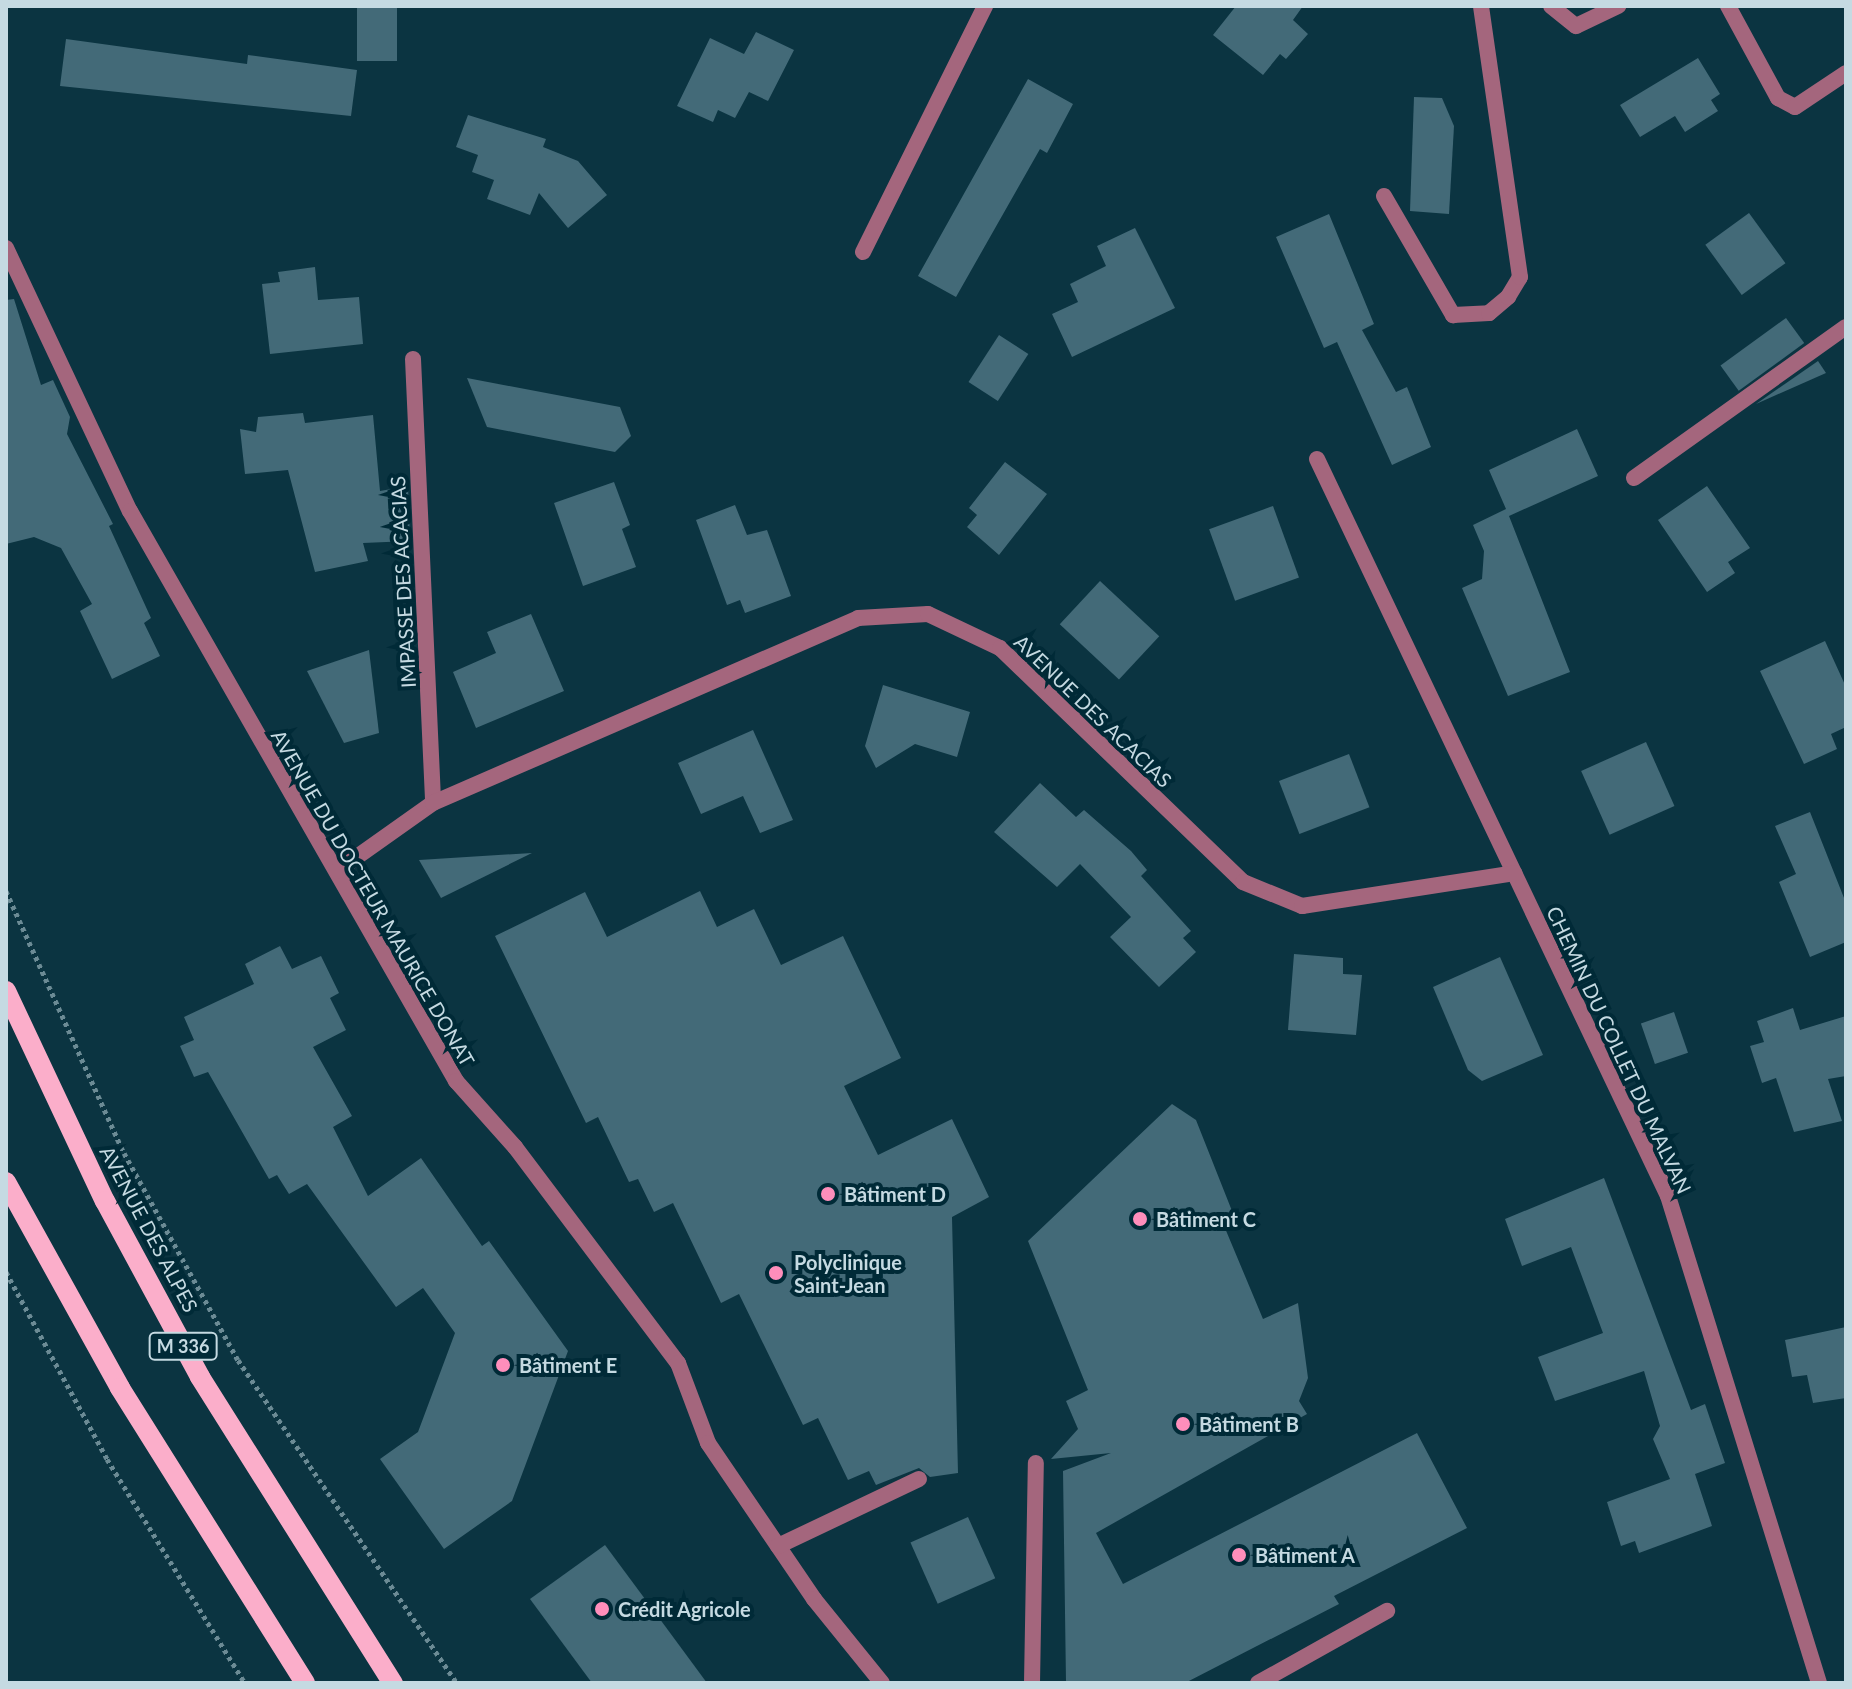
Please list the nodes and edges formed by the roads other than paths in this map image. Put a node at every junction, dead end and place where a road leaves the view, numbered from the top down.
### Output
1 (985, 6) edge
2 (1481, 6) edge
3 (1551, 6) edge
4 (1618, 6) edge
5 (1728, 6) edge
6 (1846, 73) edge
7 (1384, 196) dead end
8 (6, 248) edge
9 (863, 252) dead end
10 (1846, 327) edge
11 (413, 359) dead end
12 (1317, 459) dead end
13 (1634, 478) dead end
14 (433, 803) junction
15 (337, 871) junction
16 (1514, 873) junction
17 (6, 991) edge
18 (6, 1182) edge
19 (1036, 1463) dead end
20 (919, 1479) dead end
21 (778, 1546) junction
22 (1387, 1611) dead end
23 (305, 1683) edge
24 (393, 1683) edge
25 (882, 1683) edge
26 (1032, 1683) edge
27 (1258, 1683) edge
28 (1819, 1683) edge

1 - 9 street
2 - 7 street
3 - 4 street
5 - 6 street
8 - 15 street, AVENUE DU DOCTEUR MAURICE DONAT
10 - 13 street
11 - 14 street, IMPASSE DES ACACIAS
12 - 16 street, CHEMIN DU COLLET DU MALVAN
14 - 15 street, AVENUE DES ACACIAS
14 - 16 street, AVENUE DES ACACIAS
15 - 21 street, AVENUE DU DOCTEUR MAURICE DONAT
16 - 28 street, CHEMIN DU COLLET DU MALVAN
17 - 24 main road, AVENUE DES ALPES / M 336
18 - 23 main road
19 - 26 street
20 - 21 street
21 - 25 street, AVENUE DU DOCTEUR MAURICE DONAT
22 - 27 street

